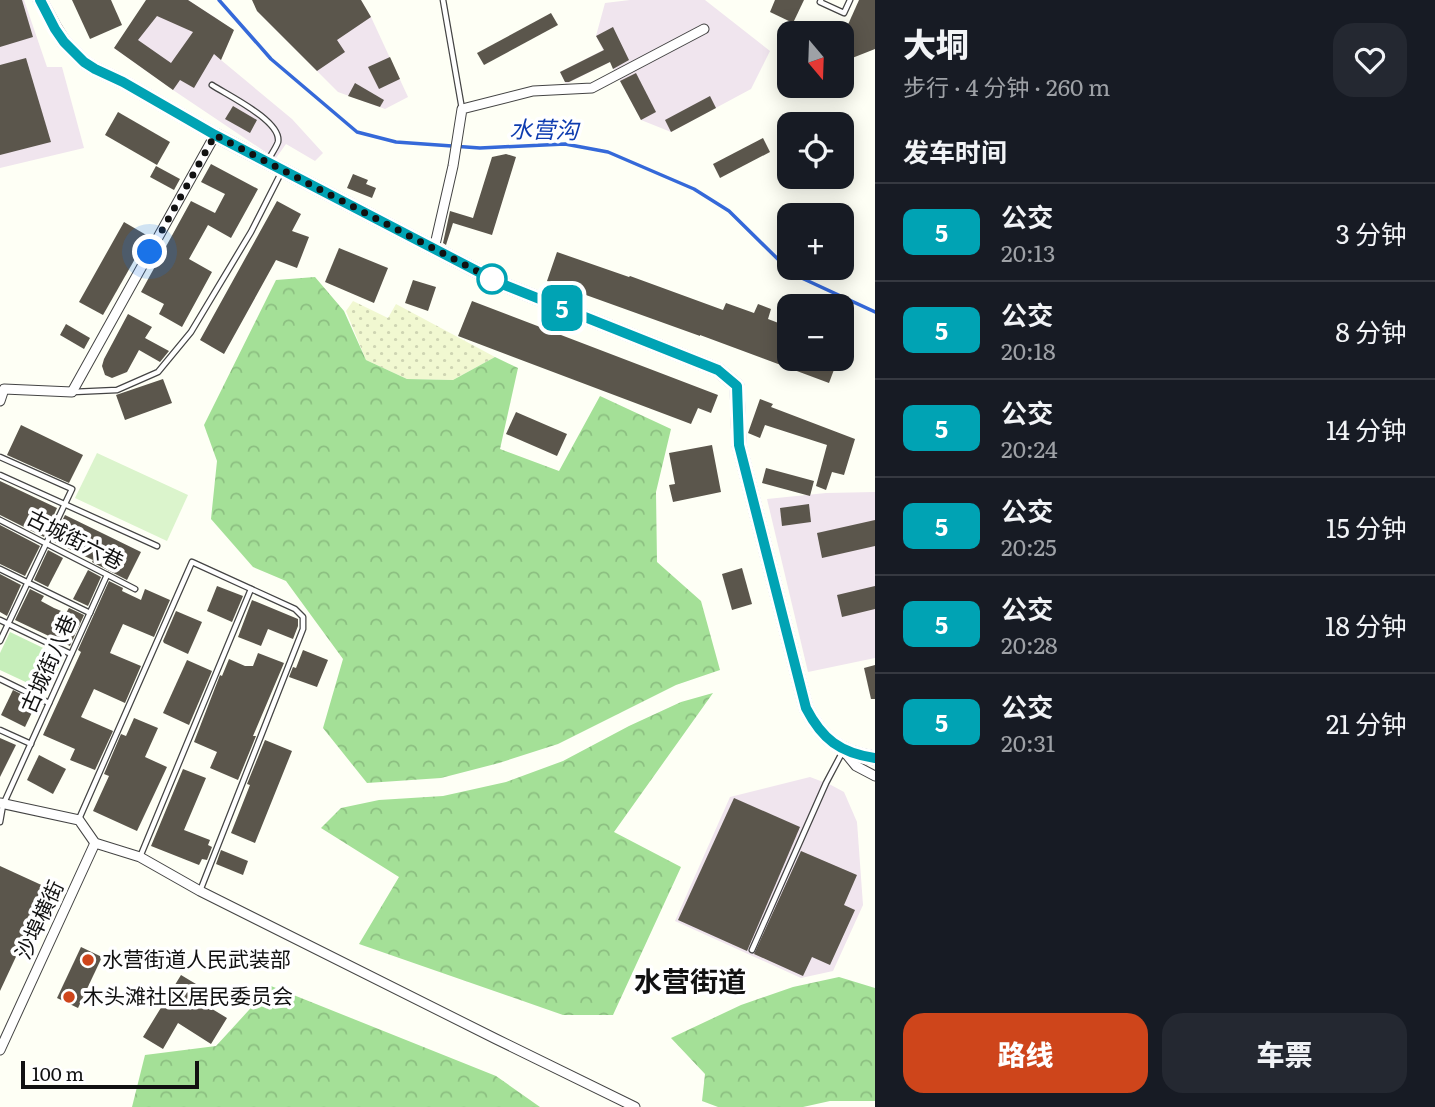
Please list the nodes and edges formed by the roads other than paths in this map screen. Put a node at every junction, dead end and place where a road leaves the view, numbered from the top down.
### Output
1 (40, 0) edge
2 (443, 0) edge
3 (821, 0) edge
4 (850, 0) edge
5 (704, 29) dead end
6 (212, 85) dead end
7 (462, 109) junction
8 (215, 135) junction
9 (266, 162) junction
10 (282, 171) junction
11 (434, 249) junction
12 (72, 392) junction
13 (0, 401) edge
14 (0, 457) edge
15 (0, 475) edge
16 (65, 504) junction
17 (0, 520) edge
18 (46, 544) junction
19 (157, 547) dead end
20 (0, 569) edge
21 (107, 575) junction
22 (28, 583) junction
23 (135, 589) dead end
24 (251, 589) junction
25 (90, 613) junction
26 (0, 621) edge
27 (8, 624) junction
28 (0, 642) edge
29 (71, 654) junction
30 (0, 679) edge
31 (49, 703) junction
32 (0, 730) edge
33 (31, 744) junction
34 (843, 750) junction
35 (875, 758) edge
36 (875, 776) edge
37 (2, 804) edge
38 (79, 820) junction
39 (0, 822) edge
40 (95, 843) junction
41 (140, 857) junction
42 (200, 891) junction
43 (752, 950) dead end
44 (0, 1050) edge
45 (635, 1107) edge

1 - 8 street
2 - 7 lane
3 - 4 lane
5 - 7 street
6 - 9 lane
7 - 11 street
8 - 9 street
8 - 12 street
9 - 10 street
10 - 11 street
10 - 12 lane
11 - 34 street
12 - 13 street
14 - 16 lane
15 - 16 lane
16 - 18 lane
16 - 19 lane
17 - 18 lane, 古城街六巷
18 - 21 lane, 古城街六巷
18 - 22 lane
20 - 22 lane
21 - 23 lane, 古城街六巷
21 - 25 lane, 古城街八巷
22 - 25 lane
22 - 27 lane
24 - 38 lane
24 - 41 lane
24 - 42 lane
25 - 29 lane, 古城街八巷
26 - 27 lane
27 - 28 lane
27 - 29 lane
29 - 31 lane, 古城街八巷
30 - 31 lane
31 - 33 lane, 古城街八巷
32 - 33 lane
33 - 37 lane, 古城街八巷
34 - 35 street
34 - 36 street
34 - 43 lane
37 - 38 street
37 - 39 lane, 古城街八巷
38 - 40 street
40 - 41 street
40 - 44 street, 沙埠横街
41 - 42 street
42 - 45 street

